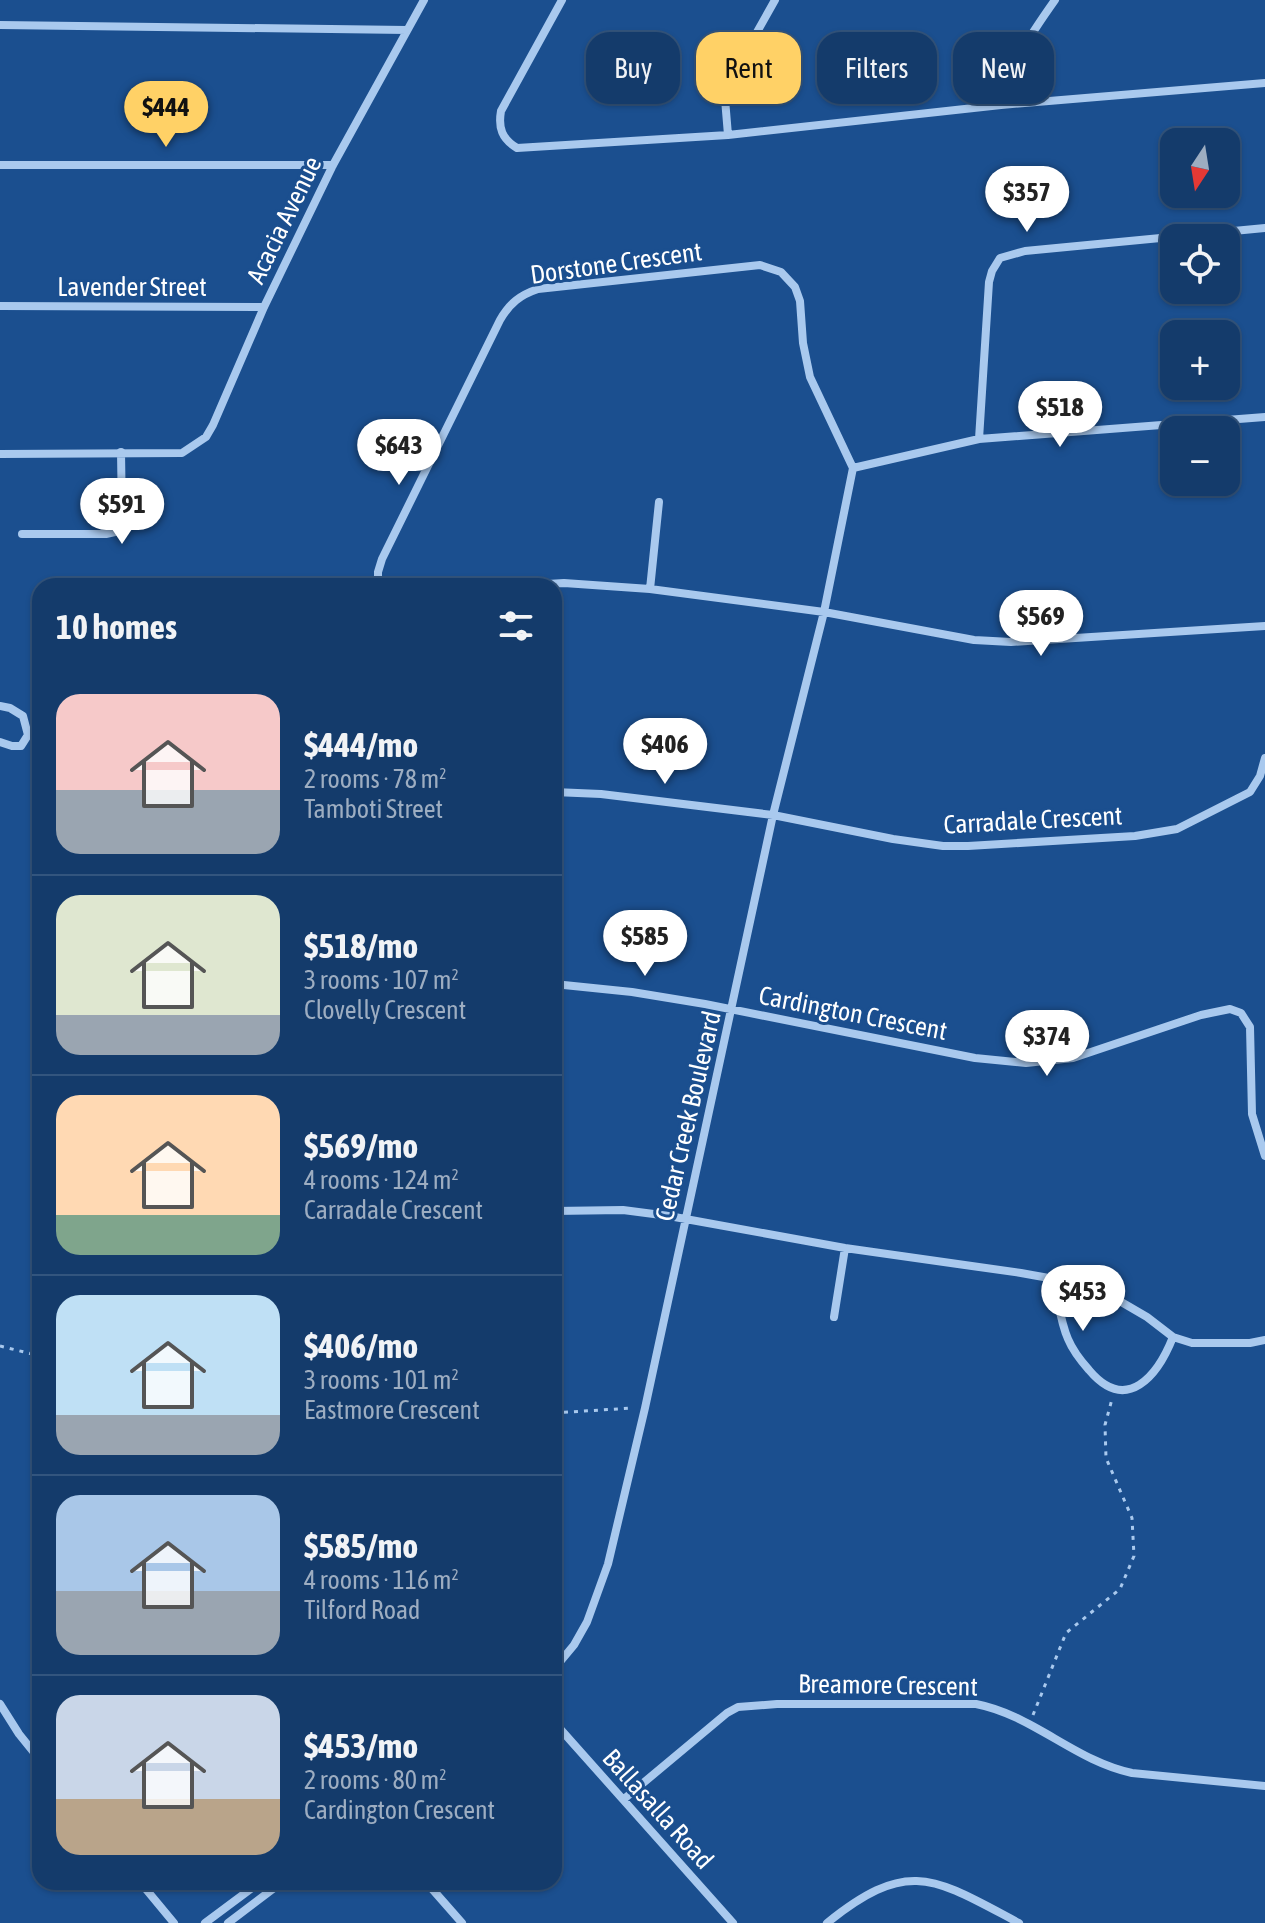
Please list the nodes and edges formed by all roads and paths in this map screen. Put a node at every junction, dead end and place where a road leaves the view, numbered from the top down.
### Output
1 (424, 0) edge
2 (562, 0) edge
3 (775, 0) edge
4 (1055, 0) edge
5 (0, 25) edge
6 (407, 30) junction
7 (1265, 83) edge
8 (1001, 105) junction
9 (728, 135) junction
10 (0, 165) edge
11 (333, 165) junction
12 (1265, 228) edge
13 (0, 306) edge
14 (264, 307) junction
15 (1265, 417) edge
16 (979, 439) junction
17 (121, 452) junction
18 (0, 454) edge
19 (853, 468) junction
20 (659, 502) dead end
21 (22, 534) dead end
22 (378, 578) edge
23 (562, 583) edge
24 (650, 589) junction
25 (824, 612) junction
26 (1265, 626) edge
27 (0, 706) edge
28 (0, 742) edge
29 (1265, 758) edge
30 (562, 792) edge
31 (773, 815) junction
32 (562, 985) edge
33 (732, 1010) junction
34 (1265, 1156) edge
35 (562, 1211) edge
36 (685, 1218) junction
37 (845, 1248) junction
38 (1053, 1279) junction
39 (834, 1317) dead end
40 (1173, 1337) junction
41 (1265, 1340) edge
42 (0, 1346) edge
43 (32, 1354) edge
44 (1115, 1390) junction
45 (645, 1408) junction
46 (562, 1413) edge
47 (562, 1660) edge
48 (0, 1704) edge
49 (1029, 1726) junction
50 (562, 1731) edge
51 (32, 1750) edge
52 (1265, 1786) edge
53 (624, 1799) junction
54 (147, 1890) edge
55 (249, 1890) edge
56 (271, 1890) edge
57 (433, 1890) edge
58 (174, 1923) edge
59 (205, 1923) edge
60 (228, 1923) edge
61 (462, 1923) edge
62 (733, 1923) edge
63 (827, 1923) edge
64 (1019, 1923) edge

1 - 6 street, Acacia Avenue
2 - 9 street
3 - 9 street
4 - 8 street
5 - 6 street
6 - 11 street, Acacia Avenue
7 - 8 street
8 - 9 street
10 - 11 street
11 - 14 street, Acacia Avenue
12 - 16 street
13 - 14 street, Lavender Street
14 - 17 street, Acacia Avenue
15 - 16 street
16 - 19 street
17 - 18 street
17 - 21 street
19 - 22 street, Dorstone Crescent
19 - 25 street, Cedar Creek Boulevard
20 - 24 street
23 - 24 street
24 - 25 street
25 - 26 street
25 - 31 street, Cedar Creek Boulevard
27 - 28 street
29 - 31 street, Carradale Crescent
30 - 31 street, Carradale Crescent
31 - 33 street, Cedar Creek Boulevard
32 - 33 street
33 - 34 street, Cardington Crescent
33 - 36 street, Cedar Creek Boulevard
35 - 36 street
36 - 37 street
36 - 45 street, Cedar Creek Boulevard
37 - 38 street
37 - 39 street
38 - 40 street
38 - 44 street
40 - 41 street
40 - 44 street
42 - 43 path
44 - 49 path
45 - 46 path
45 - 47 street, Cedar Creek Boulevard
48 - 51 street
49 - 52 street, Breamore Crescent
49 - 53 street, Breamore Crescent
50 - 53 street, Ballasalla Road
53 - 62 street, Ballasalla Road
54 - 58 street
55 - 59 street
56 - 60 street
57 - 61 street
63 - 64 street

